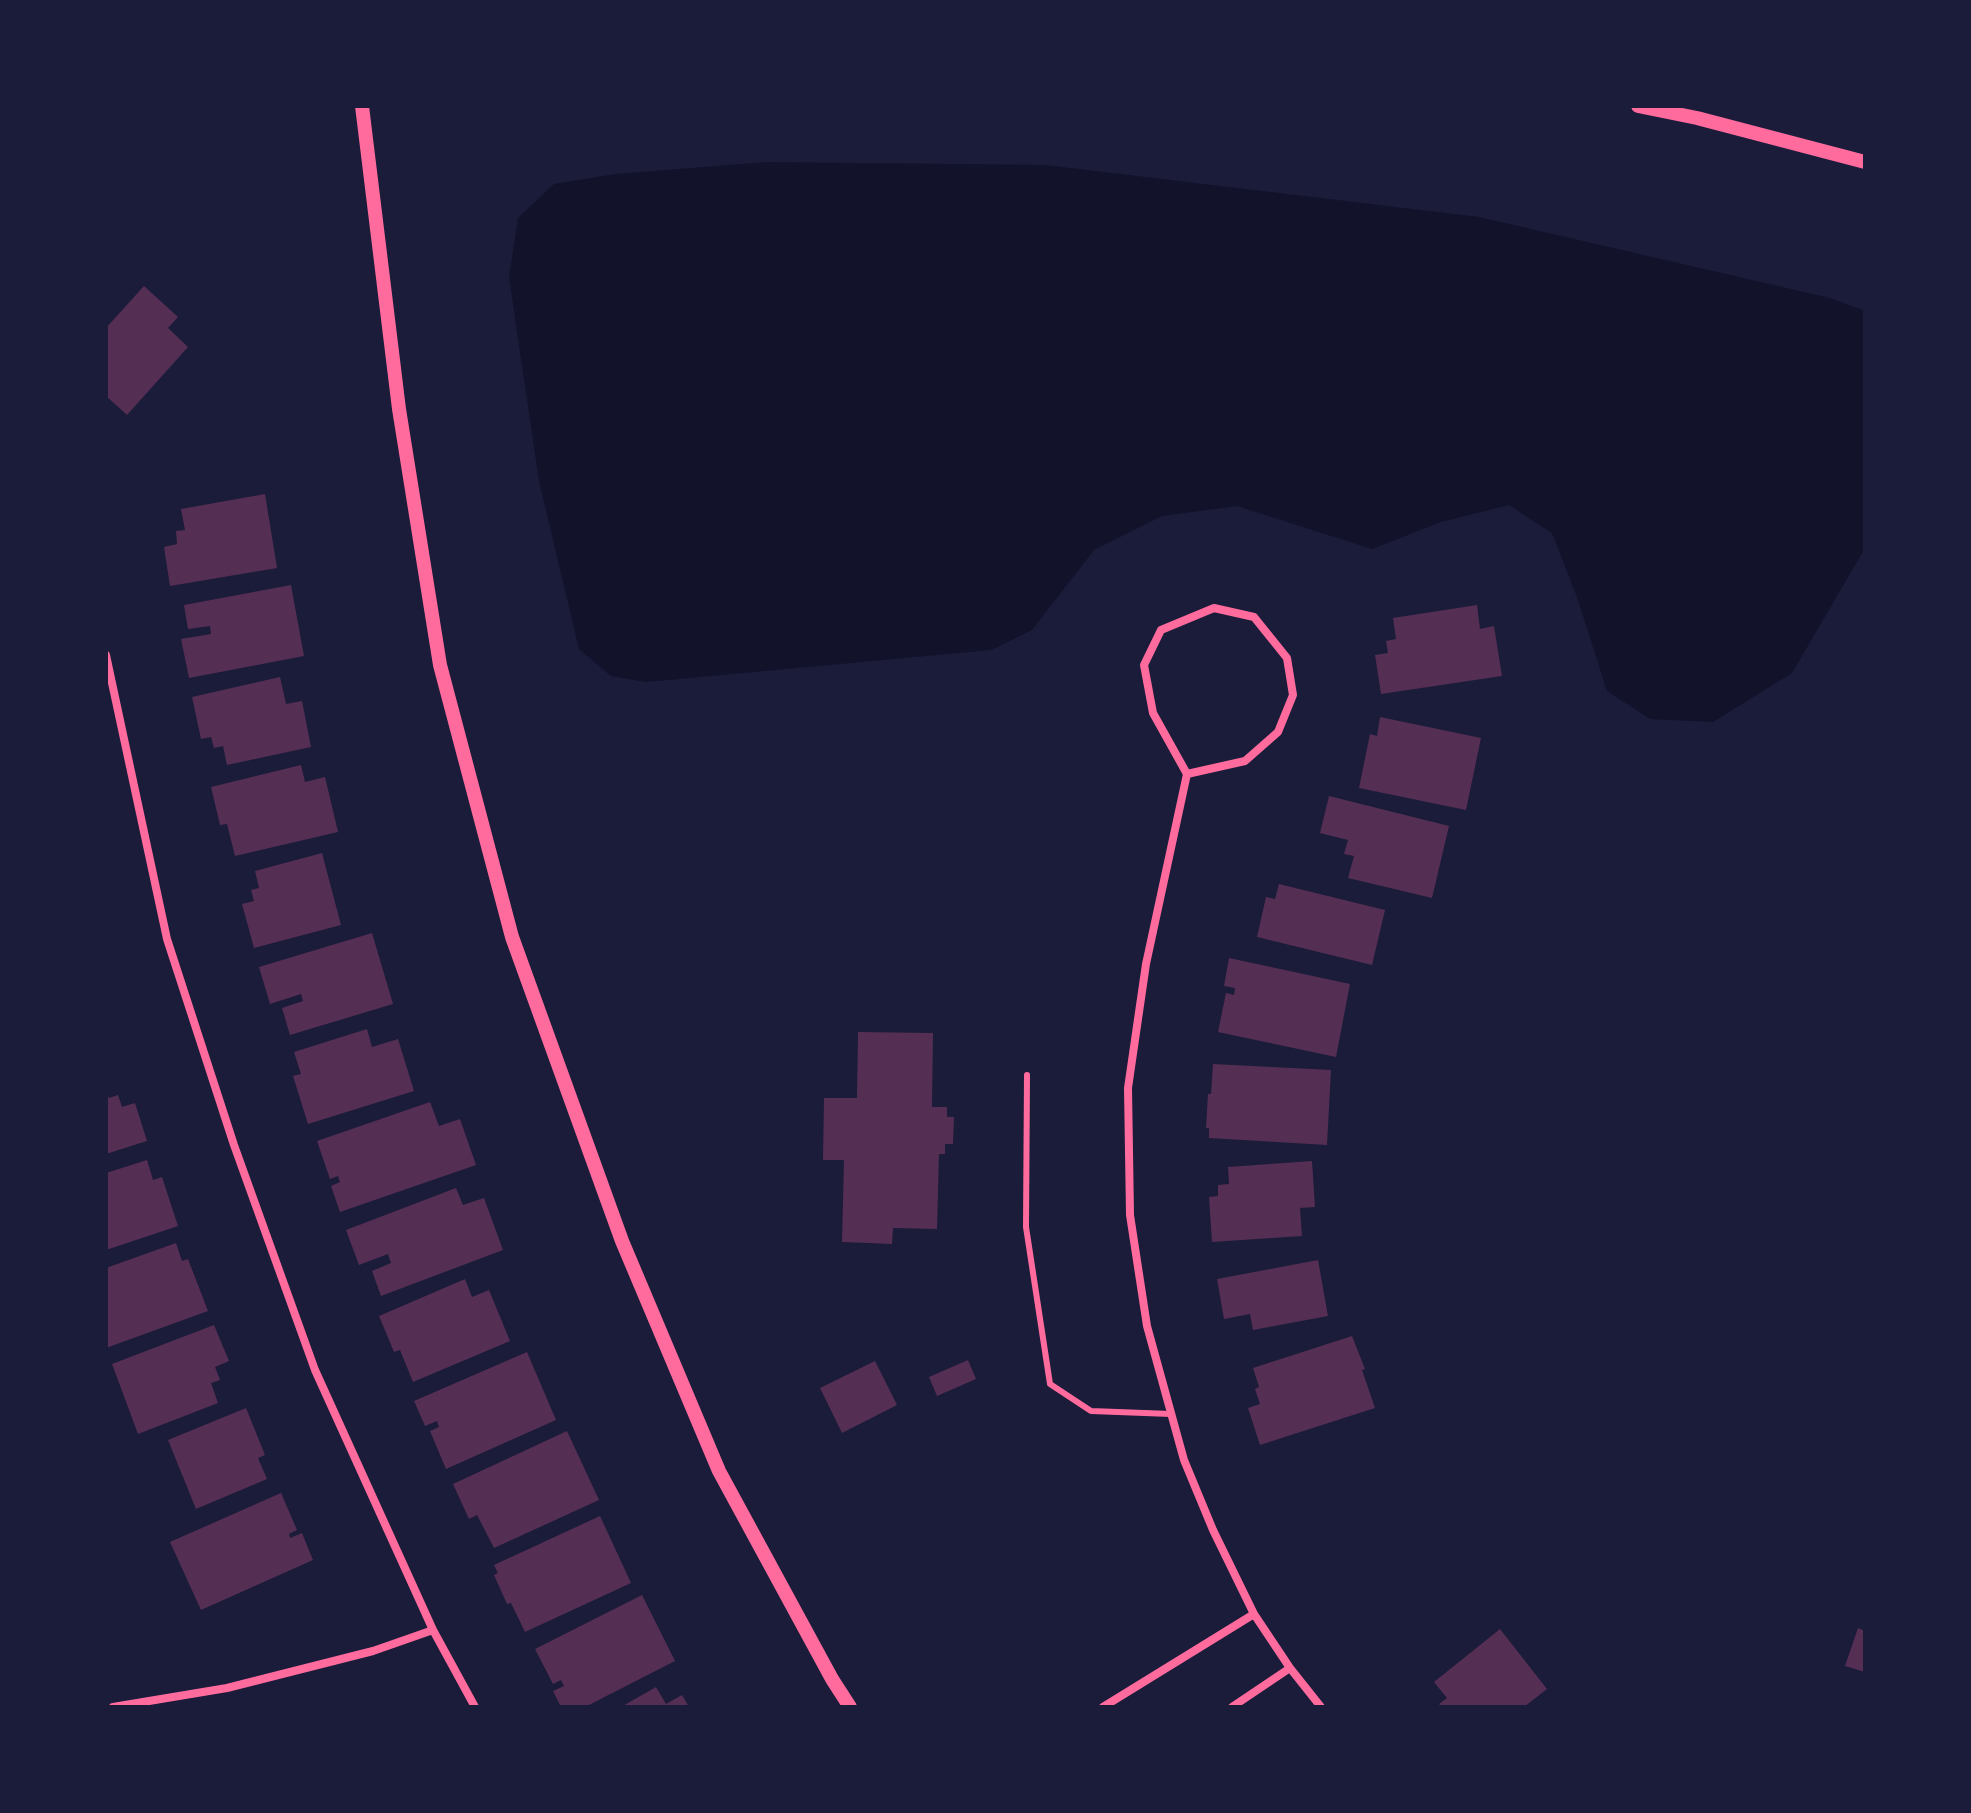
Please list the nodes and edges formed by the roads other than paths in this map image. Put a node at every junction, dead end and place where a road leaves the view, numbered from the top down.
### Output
1 (362, 106) edge
2 (1638, 106) edge
3 (1865, 162) edge
4 (106, 655) edge
5 (1187, 774) junction
6 (1027, 1075) dead end
7 (1171, 1414) junction
8 (1254, 1614) junction
9 (433, 1630) junction
10 (1290, 1668) junction
11 (113, 1707) edge
12 (475, 1707) edge
13 (850, 1707) edge
14 (1103, 1707) edge
15 (1232, 1707) edge
16 (1321, 1707) edge

1 - 13 street
2 - 3 street
4 - 9 street
5 - 5 street
5 - 7 street
6 - 7 lane
7 - 8 street
8 - 10 street
8 - 14 street
9 - 11 street
9 - 12 street
10 - 15 street
10 - 16 street

